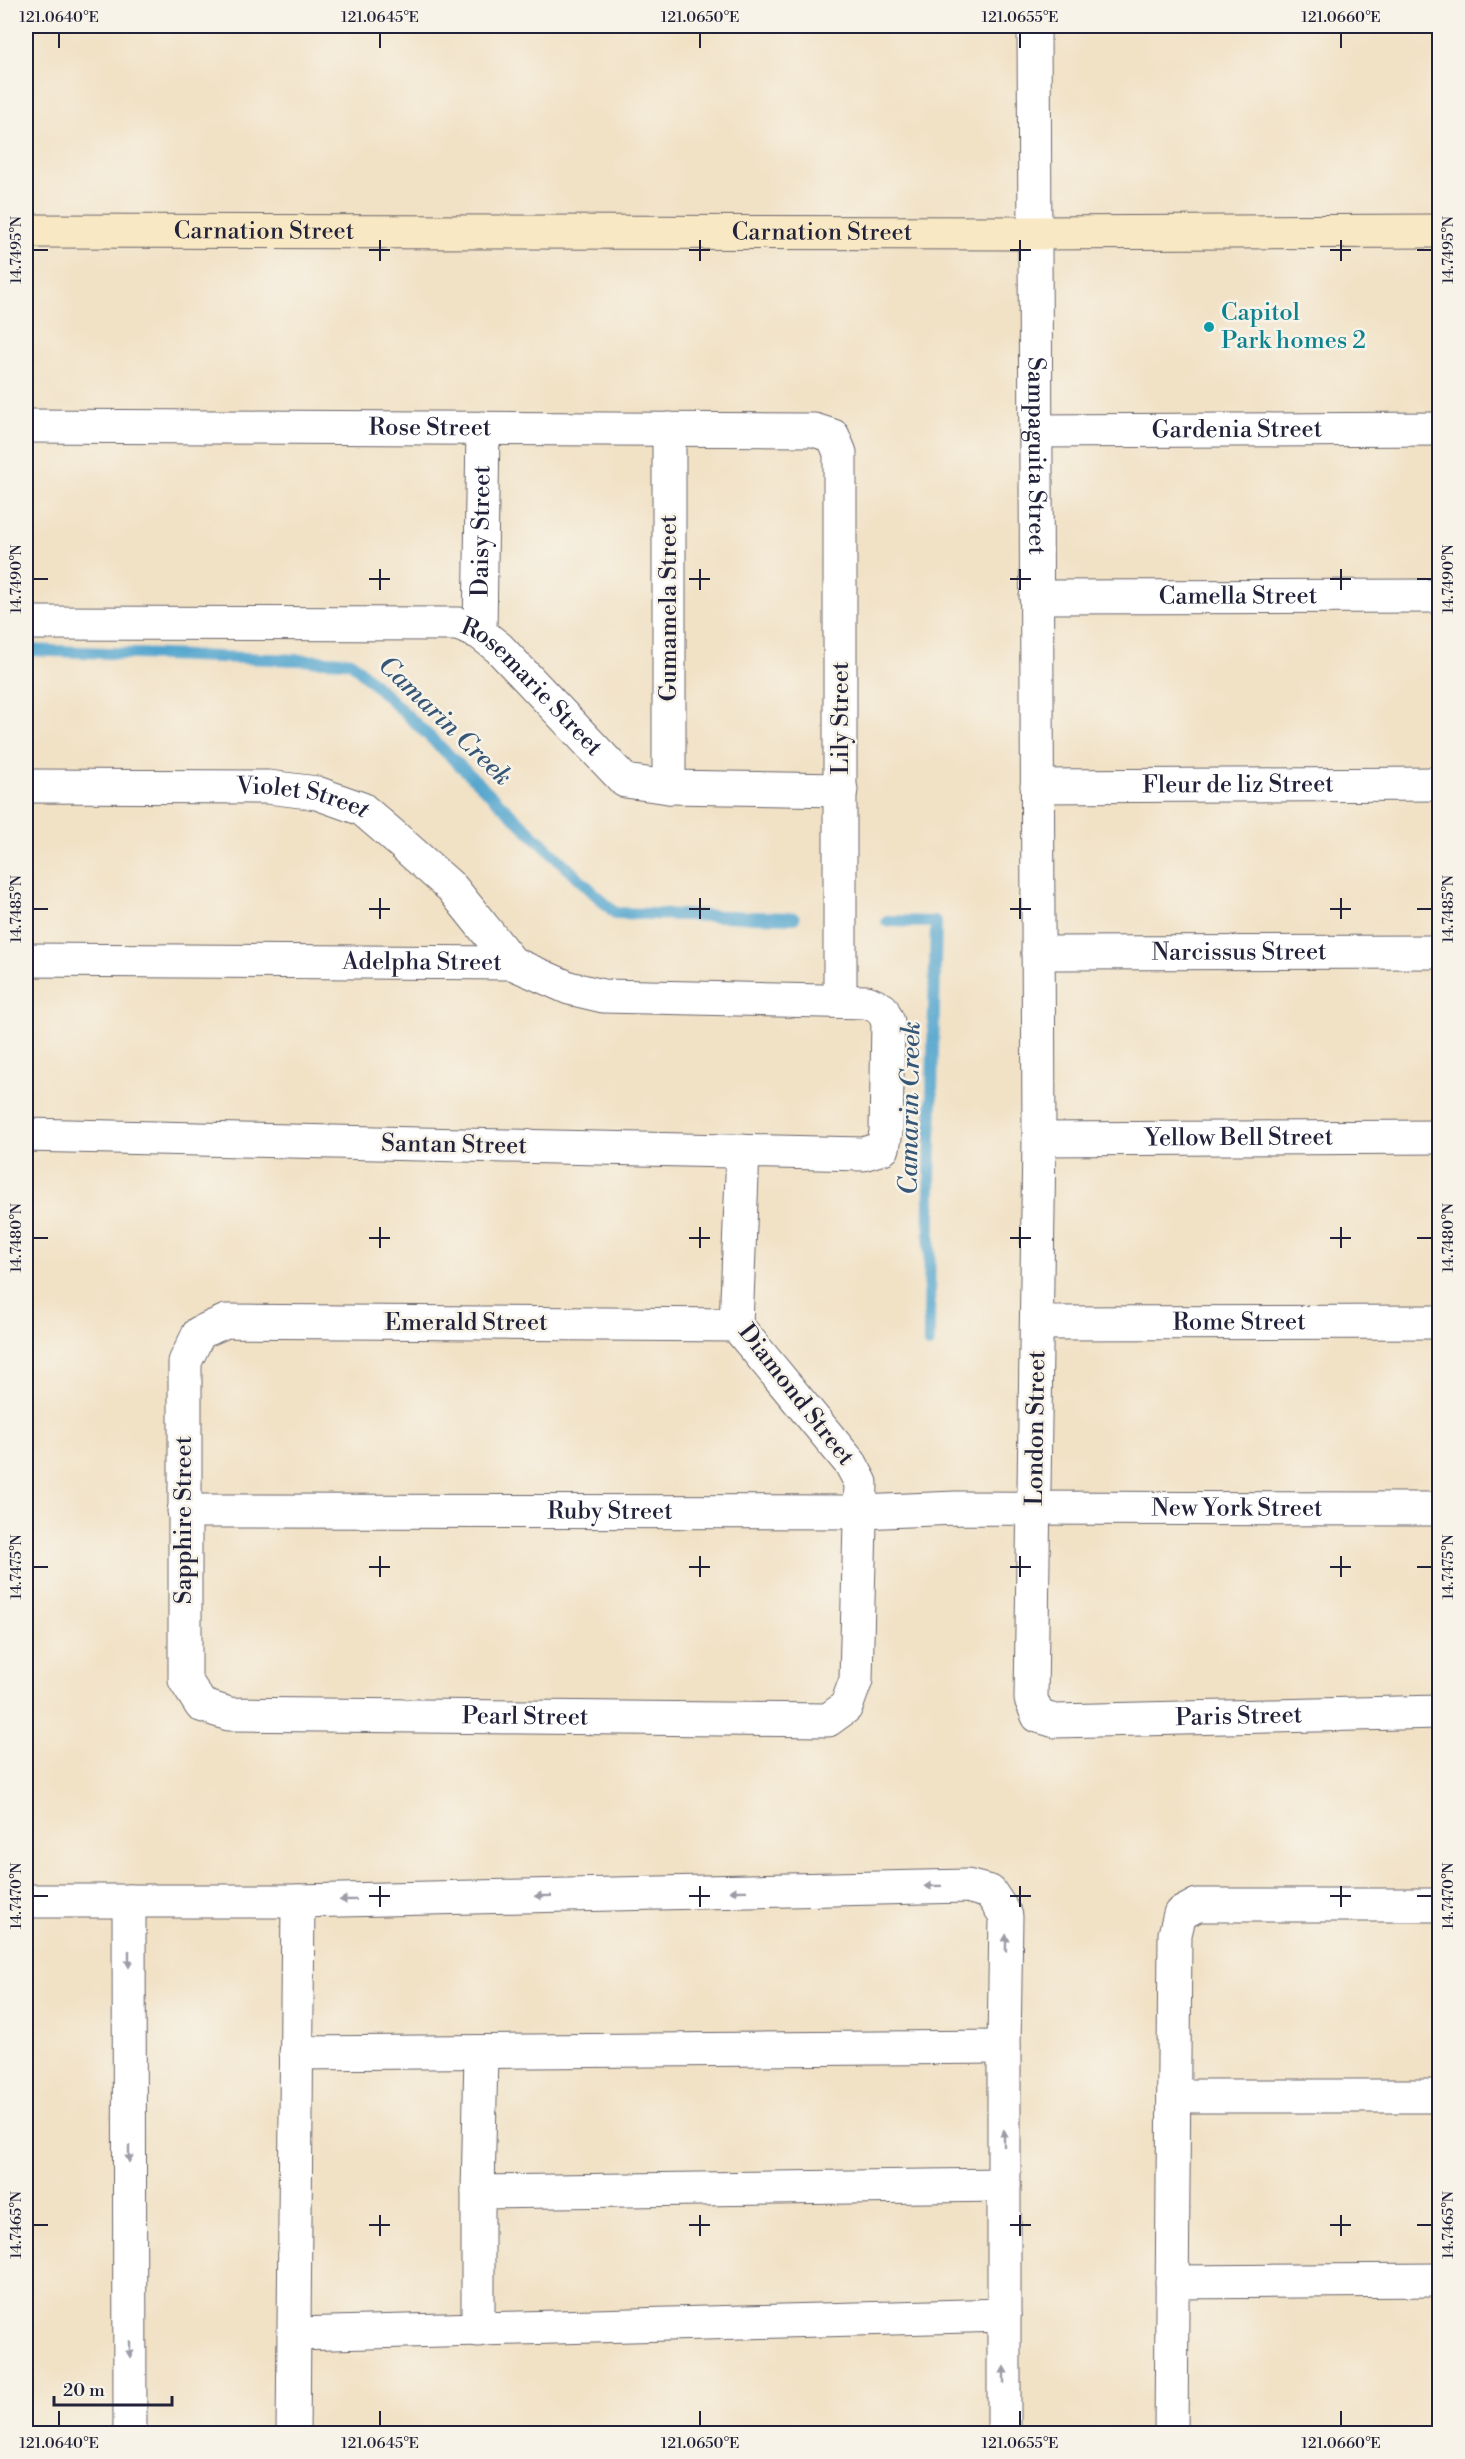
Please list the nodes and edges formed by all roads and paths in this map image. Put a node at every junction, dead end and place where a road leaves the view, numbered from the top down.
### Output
1 (1034, 26) edge
2 (26, 231) edge
3 (1440, 231) edge
4 (1035, 233) junction
5 (26, 426) edge
6 (483, 428) junction
7 (669, 429) junction
8 (1440, 429) edge
9 (1036, 430) junction
10 (833, 436) joint
11 (1440, 596) edge
12 (1036, 597) junction
13 (26, 623) edge
14 (480, 633) junction
15 (1440, 784) edge
16 (26, 786) edge
17 (1037, 786) junction
18 (669, 787) junction
19 (841, 790) junction
20 (1440, 952) edge
21 (1038, 953) junction
22 (26, 960) edge
23 (512, 963) junction
24 (840, 1001) junction
25 (26, 1135) edge
26 (1440, 1137) edge
27 (1039, 1139) junction
28 (883, 1148) joint
29 (743, 1151) junction
30 (1440, 1322) edge
31 (1038, 1323) junction
32 (736, 1325) junction
33 (199, 1333) joint
34 (1035, 1508) junction
35 (1440, 1509) edge
36 (183, 1511) junction
37 (861, 1512) junction
38 (201, 1705) joint
39 (846, 1707) joint
40 (1440, 1712) edge
41 (1038, 1716) joint
42 (26, 1901) edge
43 (129, 1901) junction
44 (298, 1901) junction
45 (1440, 1905) edge
46 (1004, 2047) junction
47 (296, 2053) junction
48 (481, 2053) junction
49 (1174, 2096) junction
50 (1440, 2096) edge
51 (1004, 2185) junction
52 (478, 2193) junction
53 (1440, 2280) edge
54 (1172, 2282) junction
55 (1004, 2315) junction
56 (478, 2330) junction
57 (295, 2334) junction
58 (130, 2433) edge
59 (293, 2433) edge
60 (1004, 2433) edge
61 (1171, 2433) edge

1 - 4 street, Sampaguita Street
2 - 4 street, Carnation Street
3 - 4 street, Carnation Street
4 - 9 street, Sampaguita Street
5 - 6 street, Rose Street
6 - 7 street, Rose Street
6 - 14 street, Daisy Street
7 - 10 street, Rose Street
7 - 18 street, Gumamela Street
8 - 9 street, Gardenia Street
9 - 12 street, Sampaguita Street
10 - 19 street, Lily Street
11 - 12 street, Camella Street
12 - 17 street, Sampaguita Street
13 - 14 street, Rosemarie Street
14 - 18 street, Rosemarie Street
15 - 17 street, Fleur de liz Street
16 - 23 street, Violet Street
17 - 21 street, Sampaguita Street
18 - 19 street, Rosemarie Street
19 - 24 street, Lily Street
20 - 21 street, Narcissus Street
21 - 27 street, Sampaguita Street
22 - 23 street, Adelpha Street
23 - 24 street, Adelpha Street
24 - 28 street, Adelpha Street
25 - 29 street, Santan Street
26 - 27 street, Yellow Bell Street
27 - 31 street, London Street
28 - 29 street, Santan Street
29 - 32 street, Diamond Street
30 - 31 street, Rome Street
31 - 34 street, London Street
32 - 33 street, Emerald Street
32 - 37 street, Diamond Street
33 - 36 street, Sapphire Street
34 - 35 street, New York Street
34 - 37 street, Ruby Street
34 - 41 street, London Street
36 - 37 street, Ruby Street
36 - 38 street, Sapphire Street
37 - 39 street, Diamond Street
38 - 39 street, Pearl Street
40 - 41 street, Paris Street
42 - 43 street
43 - 44 street
43 -> 58 street
46 -> 44 street
44 - 47 street
45 - 49 street
46 - 48 street
51 -> 46 street
47 - 48 street
47 - 57 street
48 - 52 street
49 - 50 street
49 - 54 street
51 - 52 street
51 - 55 street
52 - 56 street
53 - 54 street
54 - 61 street
55 - 56 street
60 -> 55 street
56 - 57 street
57 - 59 street

